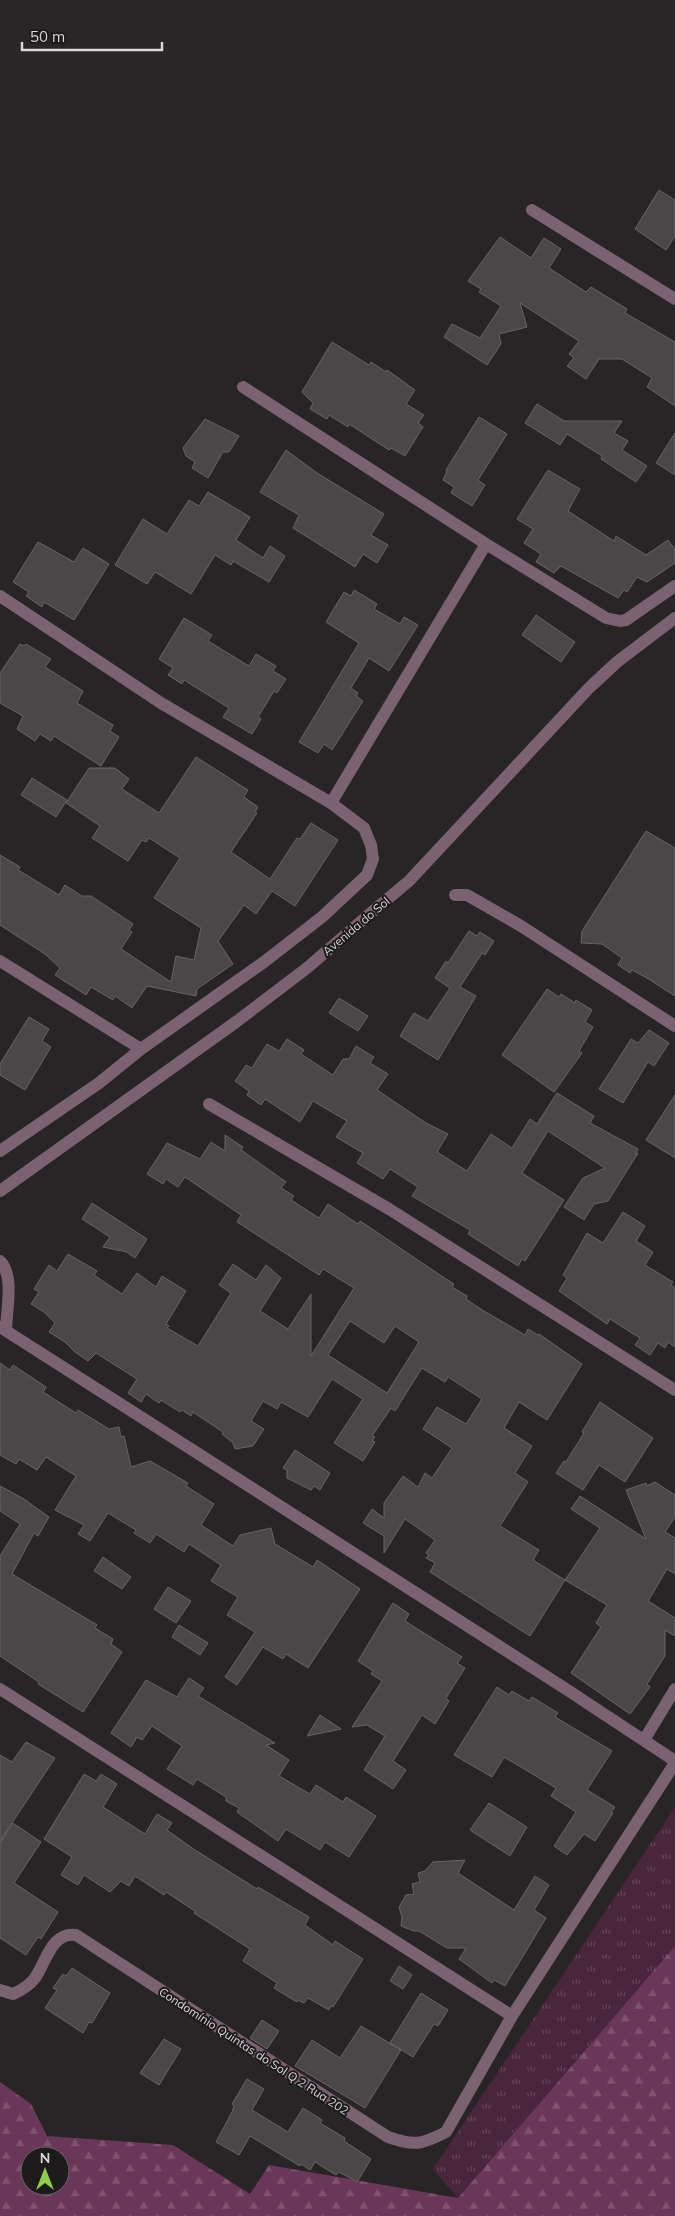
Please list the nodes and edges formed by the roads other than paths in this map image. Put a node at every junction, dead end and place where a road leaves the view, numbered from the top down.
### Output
1 (532, 210) dead end
2 (675, 299) edge
3 (243, 387) dead end
4 (486, 544) junction
5 (675, 586) edge
6 (0, 596) edge
7 (675, 618) edge
8 (331, 803) junction
9 (455, 895) dead end
10 (0, 961) edge
11 (675, 1026) edge
12 (141, 1049) junction
13 (209, 1104) dead end
14 (0, 1151) edge
15 (0, 1191) edge
16 (0, 1261) edge
17 (3, 1329) edge
18 (675, 1390) edge
19 (0, 1689) edge
20 (675, 1689) edge
21 (644, 1740) junction
22 (675, 1762) edge
23 (0, 1990) edge
24 (512, 2016) junction

1 - 2 street
3 - 4 street
4 - 5 street
4 - 8 street
6 - 8 street
7 - 15 street, Avenida do Sol
8 - 12 street
9 - 11 street
10 - 12 street
12 - 14 street
13 - 18 street
16 - 17 street
17 - 21 street
19 - 24 street
20 - 21 street
21 - 22 street
22 - 24 street
23 - 24 street, Condomínio Quintas do Sol Q 2 Rua 202

